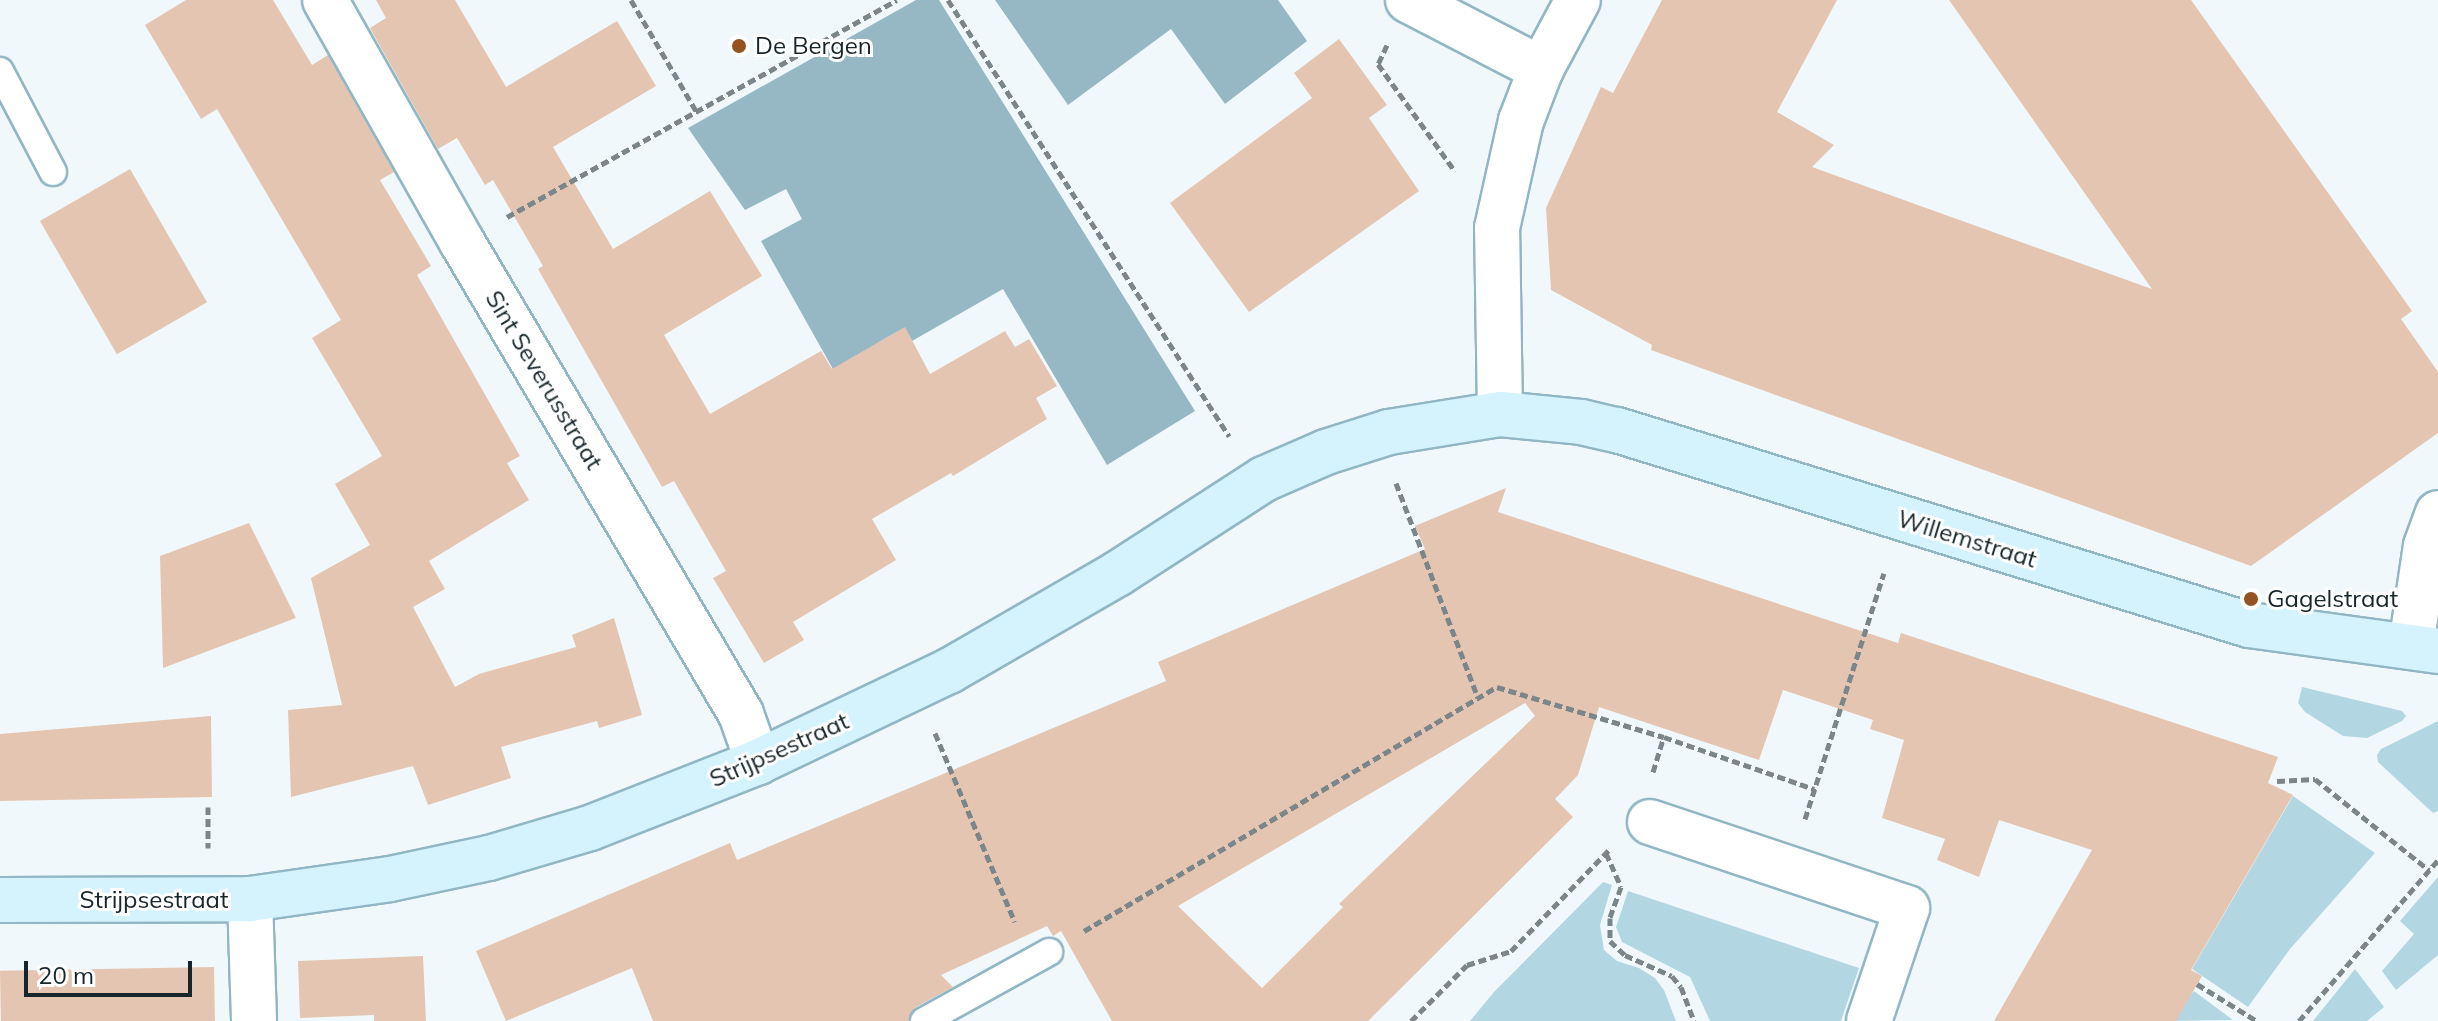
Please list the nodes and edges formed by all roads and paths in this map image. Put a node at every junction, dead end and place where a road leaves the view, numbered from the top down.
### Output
1 (325, 0) edge
2 (631, 0) edge
3 (897, 0) edge
4 (948, 0) edge
5 (1408, 0) edge
6 (1578, 0) edge
7 (1541, 69) junction
8 (0, 71) edge
9 (696, 111) junction
10 (53, 172) dead end
11 (1497, 228) junction
12 (462, 242) junction
13 (1500, 414) junction
14 (1229, 436) dead end
15 (1396, 490) dead end
16 (2438, 513) edge
17 (1884, 573) dead end
18 (2424, 649) edge
19 (1478, 698) junction
20 (934, 732) dead end
21 (758, 762) junction
22 (2277, 781) dead end
23 (1814, 789) junction
24 (208, 807) dead end
25 (1634, 832) joint
26 (1606, 853) junction
27 (208, 854) dead end
28 (2438, 860) edge
29 (1789, 868) junction
30 (2429, 870) junction
31 (250, 899) junction
32 (0, 900) edge
33 (1040, 956) junction
34 (2197, 984) dead end
35 (254, 1021) edge
36 (924, 1021) edge
37 (1411, 1021) edge
38 (1694, 1021) edge
39 (1869, 1021) edge
40 (2257, 1021) edge
41 (2299, 1021) edge

1 - 12 street, Sint Severusstraat
2 - 9 path
3 - 9 path
4 - 14 path
5 - 7 street
5 - 11 path
6 - 7 street
7 - 11 street
8 - 10 lane
9 - 12 path
11 - 13 street
12 - 21 street, Sint Severusstraat
13 - 18 street, Willemstraat
13 - 21 street, Strijpsestraat
15 - 19 path
16 - 18 street
17 - 23 path
19 - 23 path
19 - 33 path
20 - 33 path
21 - 31 street, Strijpsestraat
22 - 30 path
23 - 29 path
24 - 27 path
25 - 26 path
25 - 29 street
26 - 37 path
26 - 38 path
28 - 30 path
29 - 39 street
30 - 41 path
31 - 32 street, Strijpsestraat
31 - 35 street
33 - 36 lane
34 - 40 path

